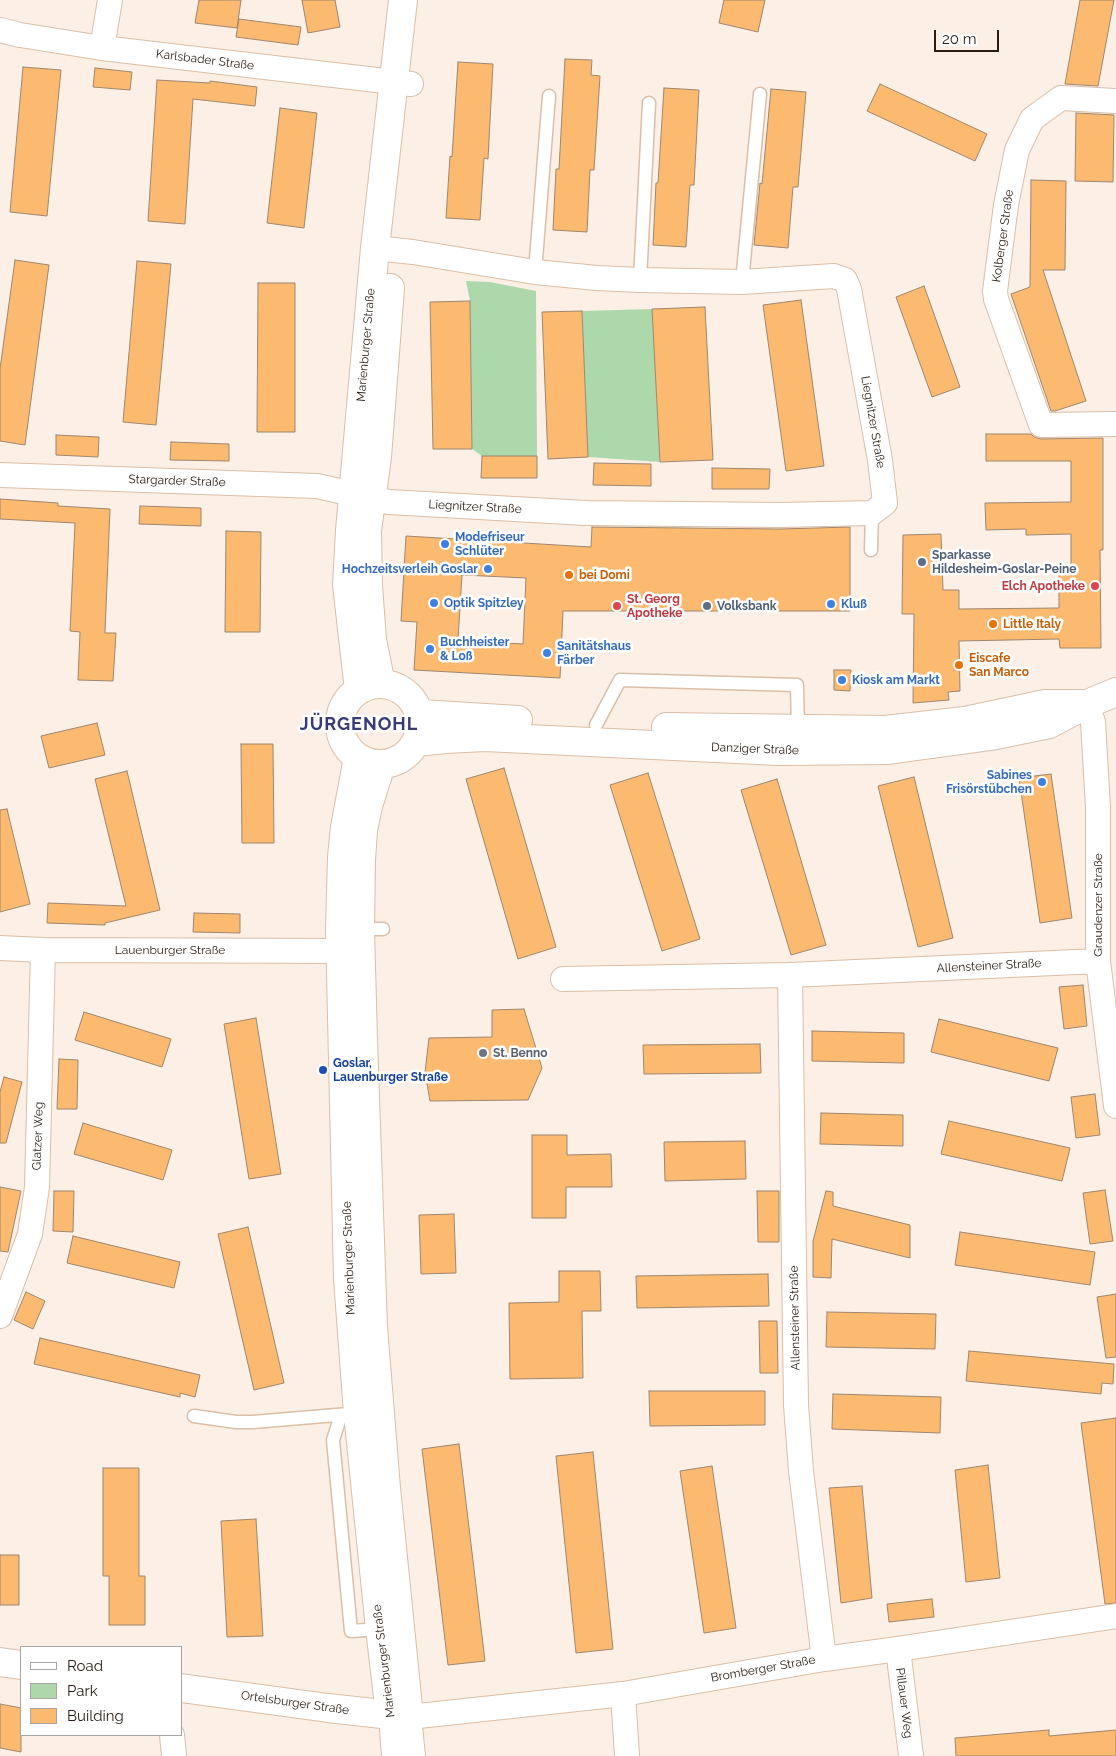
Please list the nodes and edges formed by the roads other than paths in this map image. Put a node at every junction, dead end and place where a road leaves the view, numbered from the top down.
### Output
1 (110, 0) edge
2 (403, 0) edge
3 (420, 0) edge
4 (0, 30) edge
5 (102, 48) junction
6 (402, 83) junction
7 (760, 94) dead end
8 (549, 96) dead end
9 (1116, 101) edge
10 (649, 103) dead end
11 (384, 248) junction
12 (535, 272) junction
13 (640, 280) junction
14 (742, 282) junction
15 (1116, 424) edge
16 (0, 475) edge
17 (363, 496) junction
18 (872, 513) junction
19 (871, 550) dead end
20 (370, 687) junction
21 (1116, 692) edge
22 (1087, 704) junction
23 (420, 714) junction
24 (596, 725) junction
25 (798, 730) junction
26 (416, 742) junction
27 (779, 751) junction
28 (370, 762) junction
29 (357, 938) junction
30 (0, 948) edge
31 (43, 950) junction
32 (1098, 961) junction
33 (790, 975) junction
34 (563, 979) dead end
35 (1116, 1106) edge
36 (0, 1316) edge
37 (360, 1413) junction
38 (194, 1416) dead end
39 (1116, 1616) edge
40 (898, 1649) junction
41 (824, 1659) junction
42 (0, 1662) edge
43 (20, 1665) edge
44 (182, 1688) edge
45 (622, 1694) junction
46 (400, 1716) junction
47 (172, 1736) edge
48 (174, 1756) edge
49 (394, 1756) edge
50 (413, 1756) edge
51 (627, 1756) edge
52 (911, 1756) edge

1 - 5 street
2 - 6 street, Marienburger Straße
3 - 6 street, Marienburger Straße
4 - 5 street, Karlsbader Straße
5 - 6 street, Karlsbader Straße
6 - 11 street, Marienburger Straße
7 - 14 lane
8 - 12 lane
9 - 15 street, Kolberger Straße
10 - 13 lane
11 - 12 street, Liegnitzer Straße
11 - 17 street, Marienburger Straße
12 - 13 street, Liegnitzer Straße
13 - 14 street, Liegnitzer Straße
14 - 18 street, Liegnitzer Straße
16 - 17 street, Stargarder Straße
17 - 18 street, Liegnitzer Straße
17 - 20 street, Marienburger Straße
18 - 19 lane
20 - 23 street
20 - 28 street
21 - 22 street, Danziger Straße
22 - 25 street, Danziger Straße
22 - 27 street, Danziger Straße
22 - 32 street, Graudenzer Straße
23 - 24 street, Danziger Straße
23 - 26 street
24 - 25 street, Danziger Straße
24 - 25 lane
25 - 27 lane
26 - 27 street, Danziger Straße
26 - 28 street
28 - 29 street, Marienburger Straße
29 - 31 street, Lauenburger Straße
29 - 37 street, Marienburger Straße
30 - 31 street, Lauenburger Straße
31 - 36 street, Glatzer Weg
32 - 33 street, Allensteiner Straße
32 - 35 street, Graudenzer Straße
33 - 34 street, Allensteiner Straße
33 - 41 street, Allensteiner Straße
37 - 38 lane
37 - 46 street, Marienburger Straße
37 - 46 street, Marienburger Straße
39 - 40 street, Bromberger Straße
40 - 41 street, Bromberger Straße
40 - 52 street, Pillauer Weg
41 - 45 street, Bromberger Straße
42 - 43 street
44 - 46 street, Ortelsburger Straße
45 - 46 street, Bromberger Straße
45 - 51 street
46 - 49 street, Marienburger Straße
46 - 50 street, Marienburger Straße
47 - 48 street

